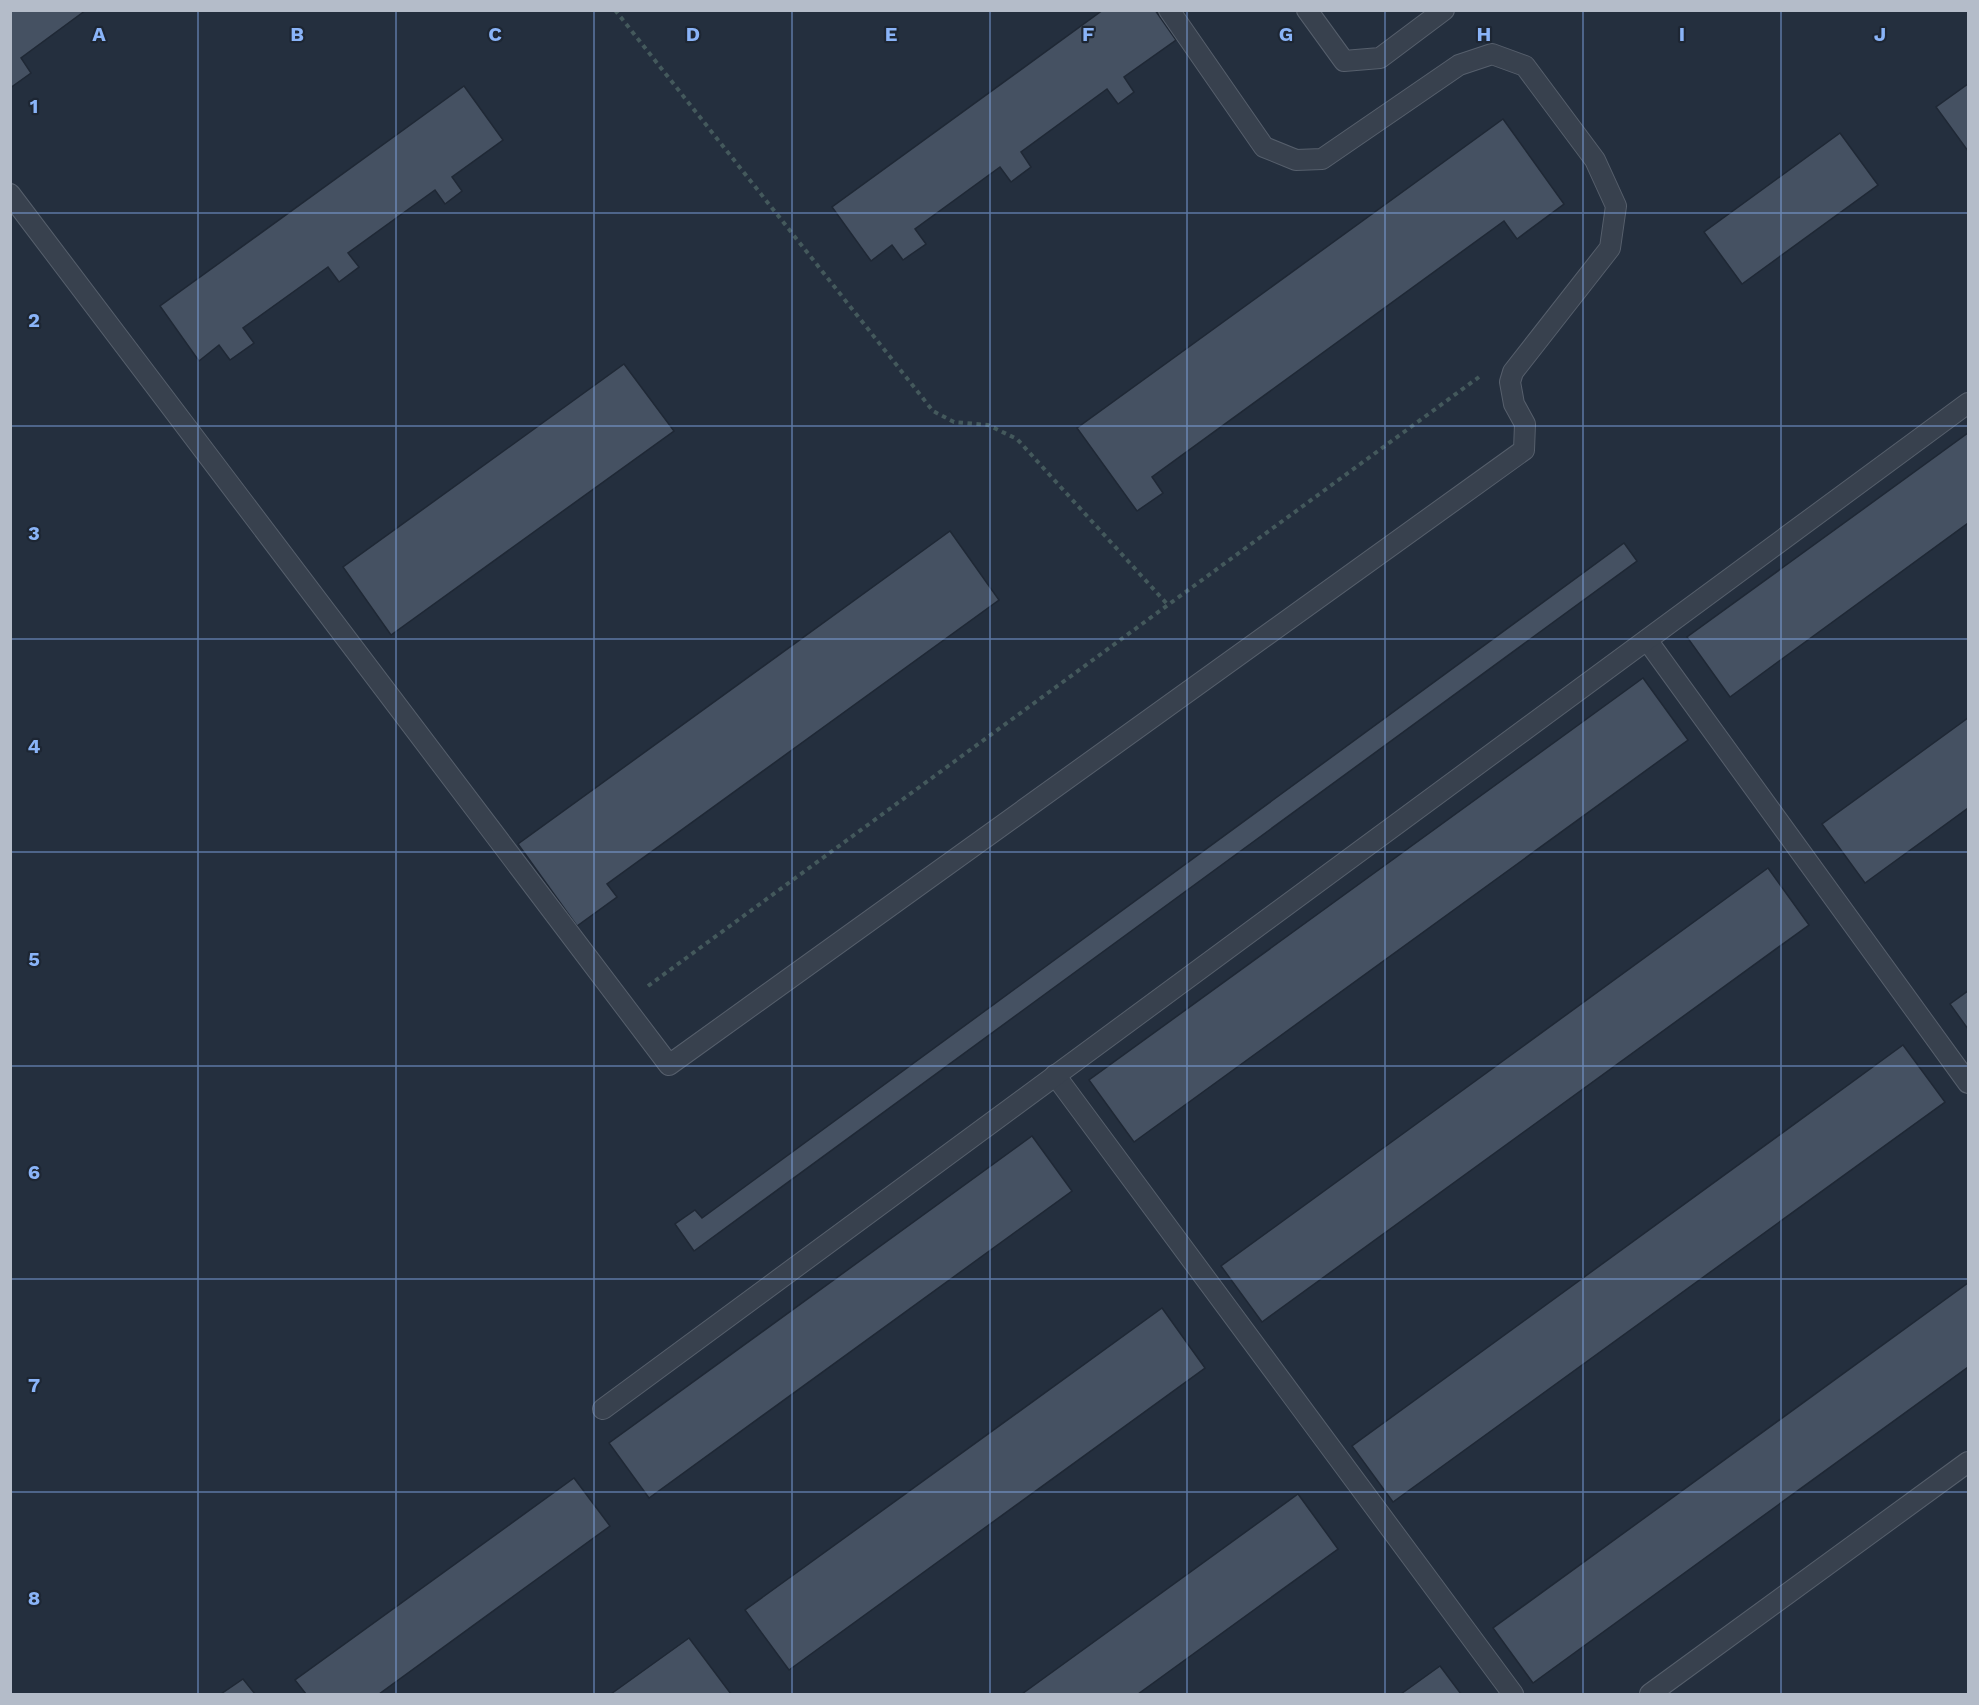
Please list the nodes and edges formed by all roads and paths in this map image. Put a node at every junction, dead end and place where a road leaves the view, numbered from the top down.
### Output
1 (615, 10) edge
2 (1169, 10) edge
3 (1307, 10) edge
4 (1444, 10) edge
5 (10, 194) edge
6 (1514, 372) junction
7 (1968, 403) edge
8 (1168, 605) junction
9 (1647, 640) junction
10 (623, 1004) junction
11 (1055, 1075) junction
12 (1968, 1083) edge
13 (603, 1409) dead end
14 (1968, 1462) edge
15 (1513, 1695) edge
16 (1650, 1695) edge

1 - 8 path
2 - 6 lane
3 - 4 lane
5 - 10 lane
6 - 8 path
6 - 10 lane
7 - 9 lane
8 - 10 path
9 - 11 lane
9 - 12 lane
11 - 13 lane
11 - 15 lane
14 - 16 lane

